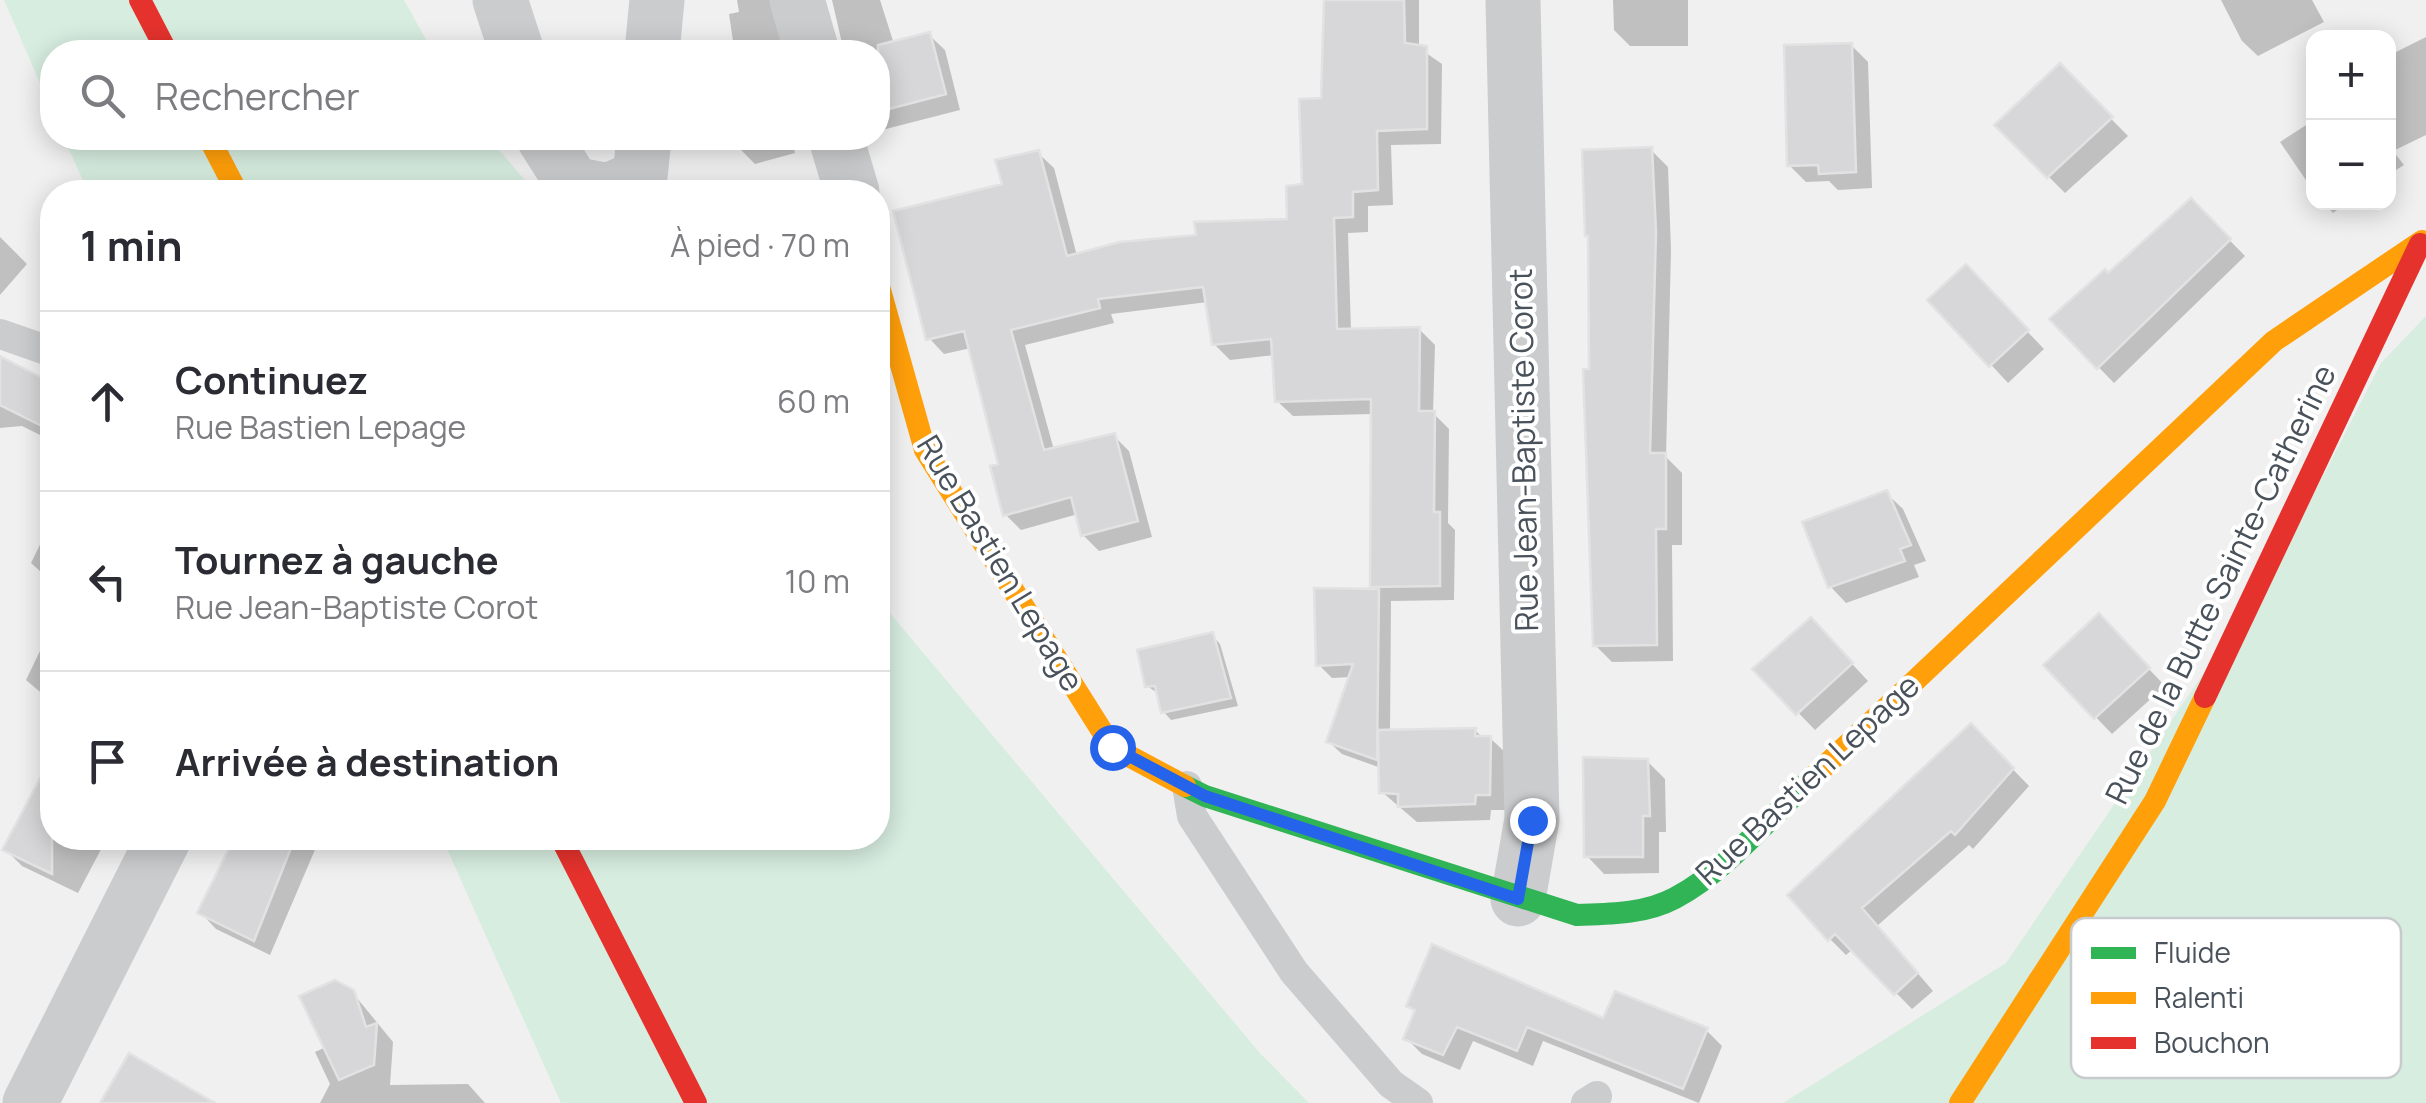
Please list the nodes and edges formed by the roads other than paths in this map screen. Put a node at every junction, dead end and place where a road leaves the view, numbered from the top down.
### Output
1 (140, 0) edge
2 (500, 0) edge
3 (657, 0) edge
4 (797, 0) edge
5 (1513, 0) edge
6 (161, 40) edge
7 (513, 40) edge
8 (653, 40) edge
9 (809, 40) edge
10 (216, 150) edge
11 (552, 150) edge
12 (643, 150) edge
13 (840, 150) edge
14 (231, 180) edge
15 (571, 180) edge
16 (631, 180) edge
17 (848, 180) edge
18 (2424, 239) edge
19 (890, 326) edge
20 (0, 334) edge
21 (40, 348) edge
22 (1187, 786) junction
23 (158, 850) edge
24 (568, 850) edge
25 (1518, 899) junction
26 (2079, 918) edge
27 (2071, 931) edge
28 (30, 1103) edge
29 (696, 1103) edge
30 (1418, 1103) edge
31 (1960, 1103) edge

1 - 6 street
2 - 7 street
3 - 8 street
4 - 9 street
5 - 25 street, Rue Jean-Baptiste Corot
10 - 14 street
11 - 15 street
12 - 16 street
13 - 17 street
18 - 25 street, Rue Bastien Lepage
18 - 26 street, Rue de la Butte Sainte-Catherine
19 - 22 street, Rue Bastien Lepage
20 - 21 lane
22 - 25 street, Rue Bastien Lepage
22 - 30 lane
23 - 28 street
24 - 29 street
27 - 31 street, Rue de la Butte Sainte-Catherine

